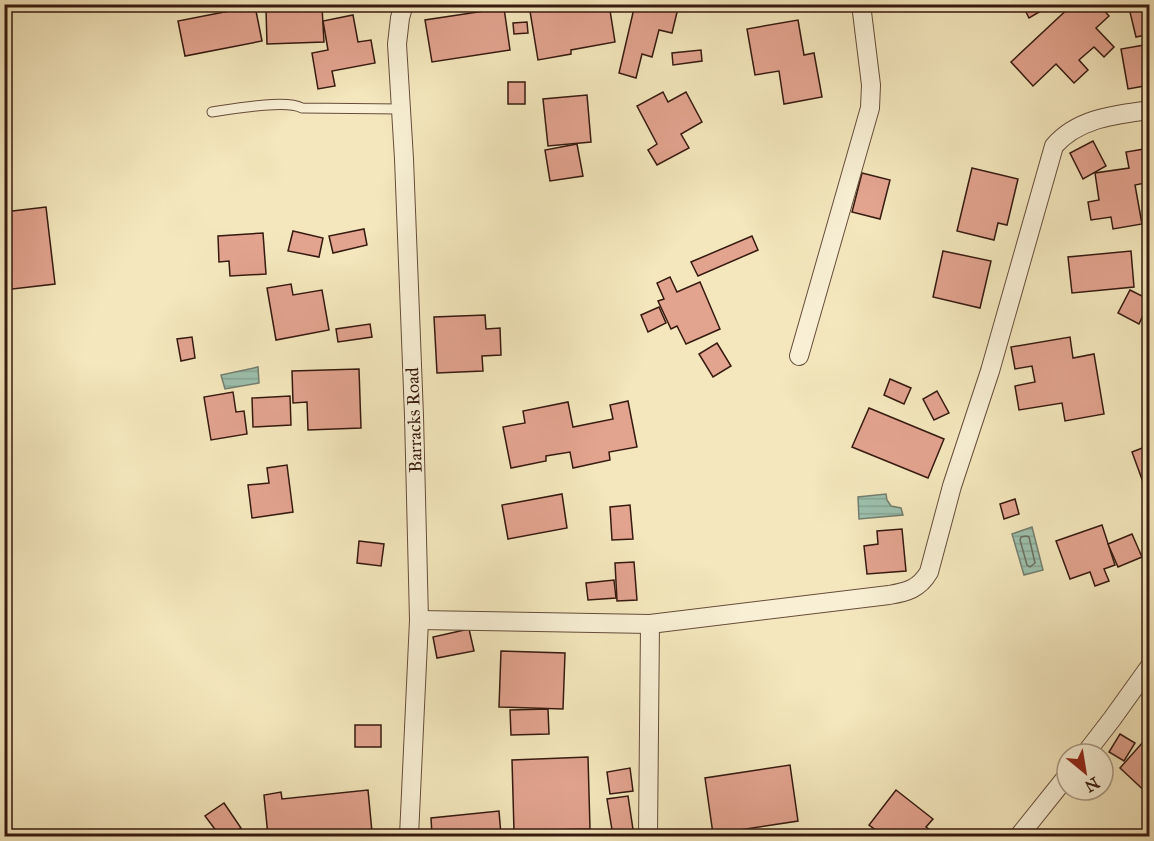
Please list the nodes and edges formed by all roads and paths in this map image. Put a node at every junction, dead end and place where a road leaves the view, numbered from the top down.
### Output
1 (404, 4) edge
2 (861, 4) edge
3 (401, 109) junction
4 (1149, 111) edge
5 (212, 112) dead end
6 (799, 356) dead end
7 (419, 620) junction
8 (650, 624) junction
9 (1149, 666) edge
10 (1095, 742) edge
11 (1055, 791) edge
12 (409, 837) edge
13 (648, 837) edge
14 (1019, 837) edge

1 - 3 street, Barracks Road
2 - 6 street
3 - 5 lane
3 - 7 street, Barracks Road
4 - 8 street
7 - 8 street
7 - 12 street, Barracks Road
8 - 13 street
9 - 10 street
11 - 14 street

